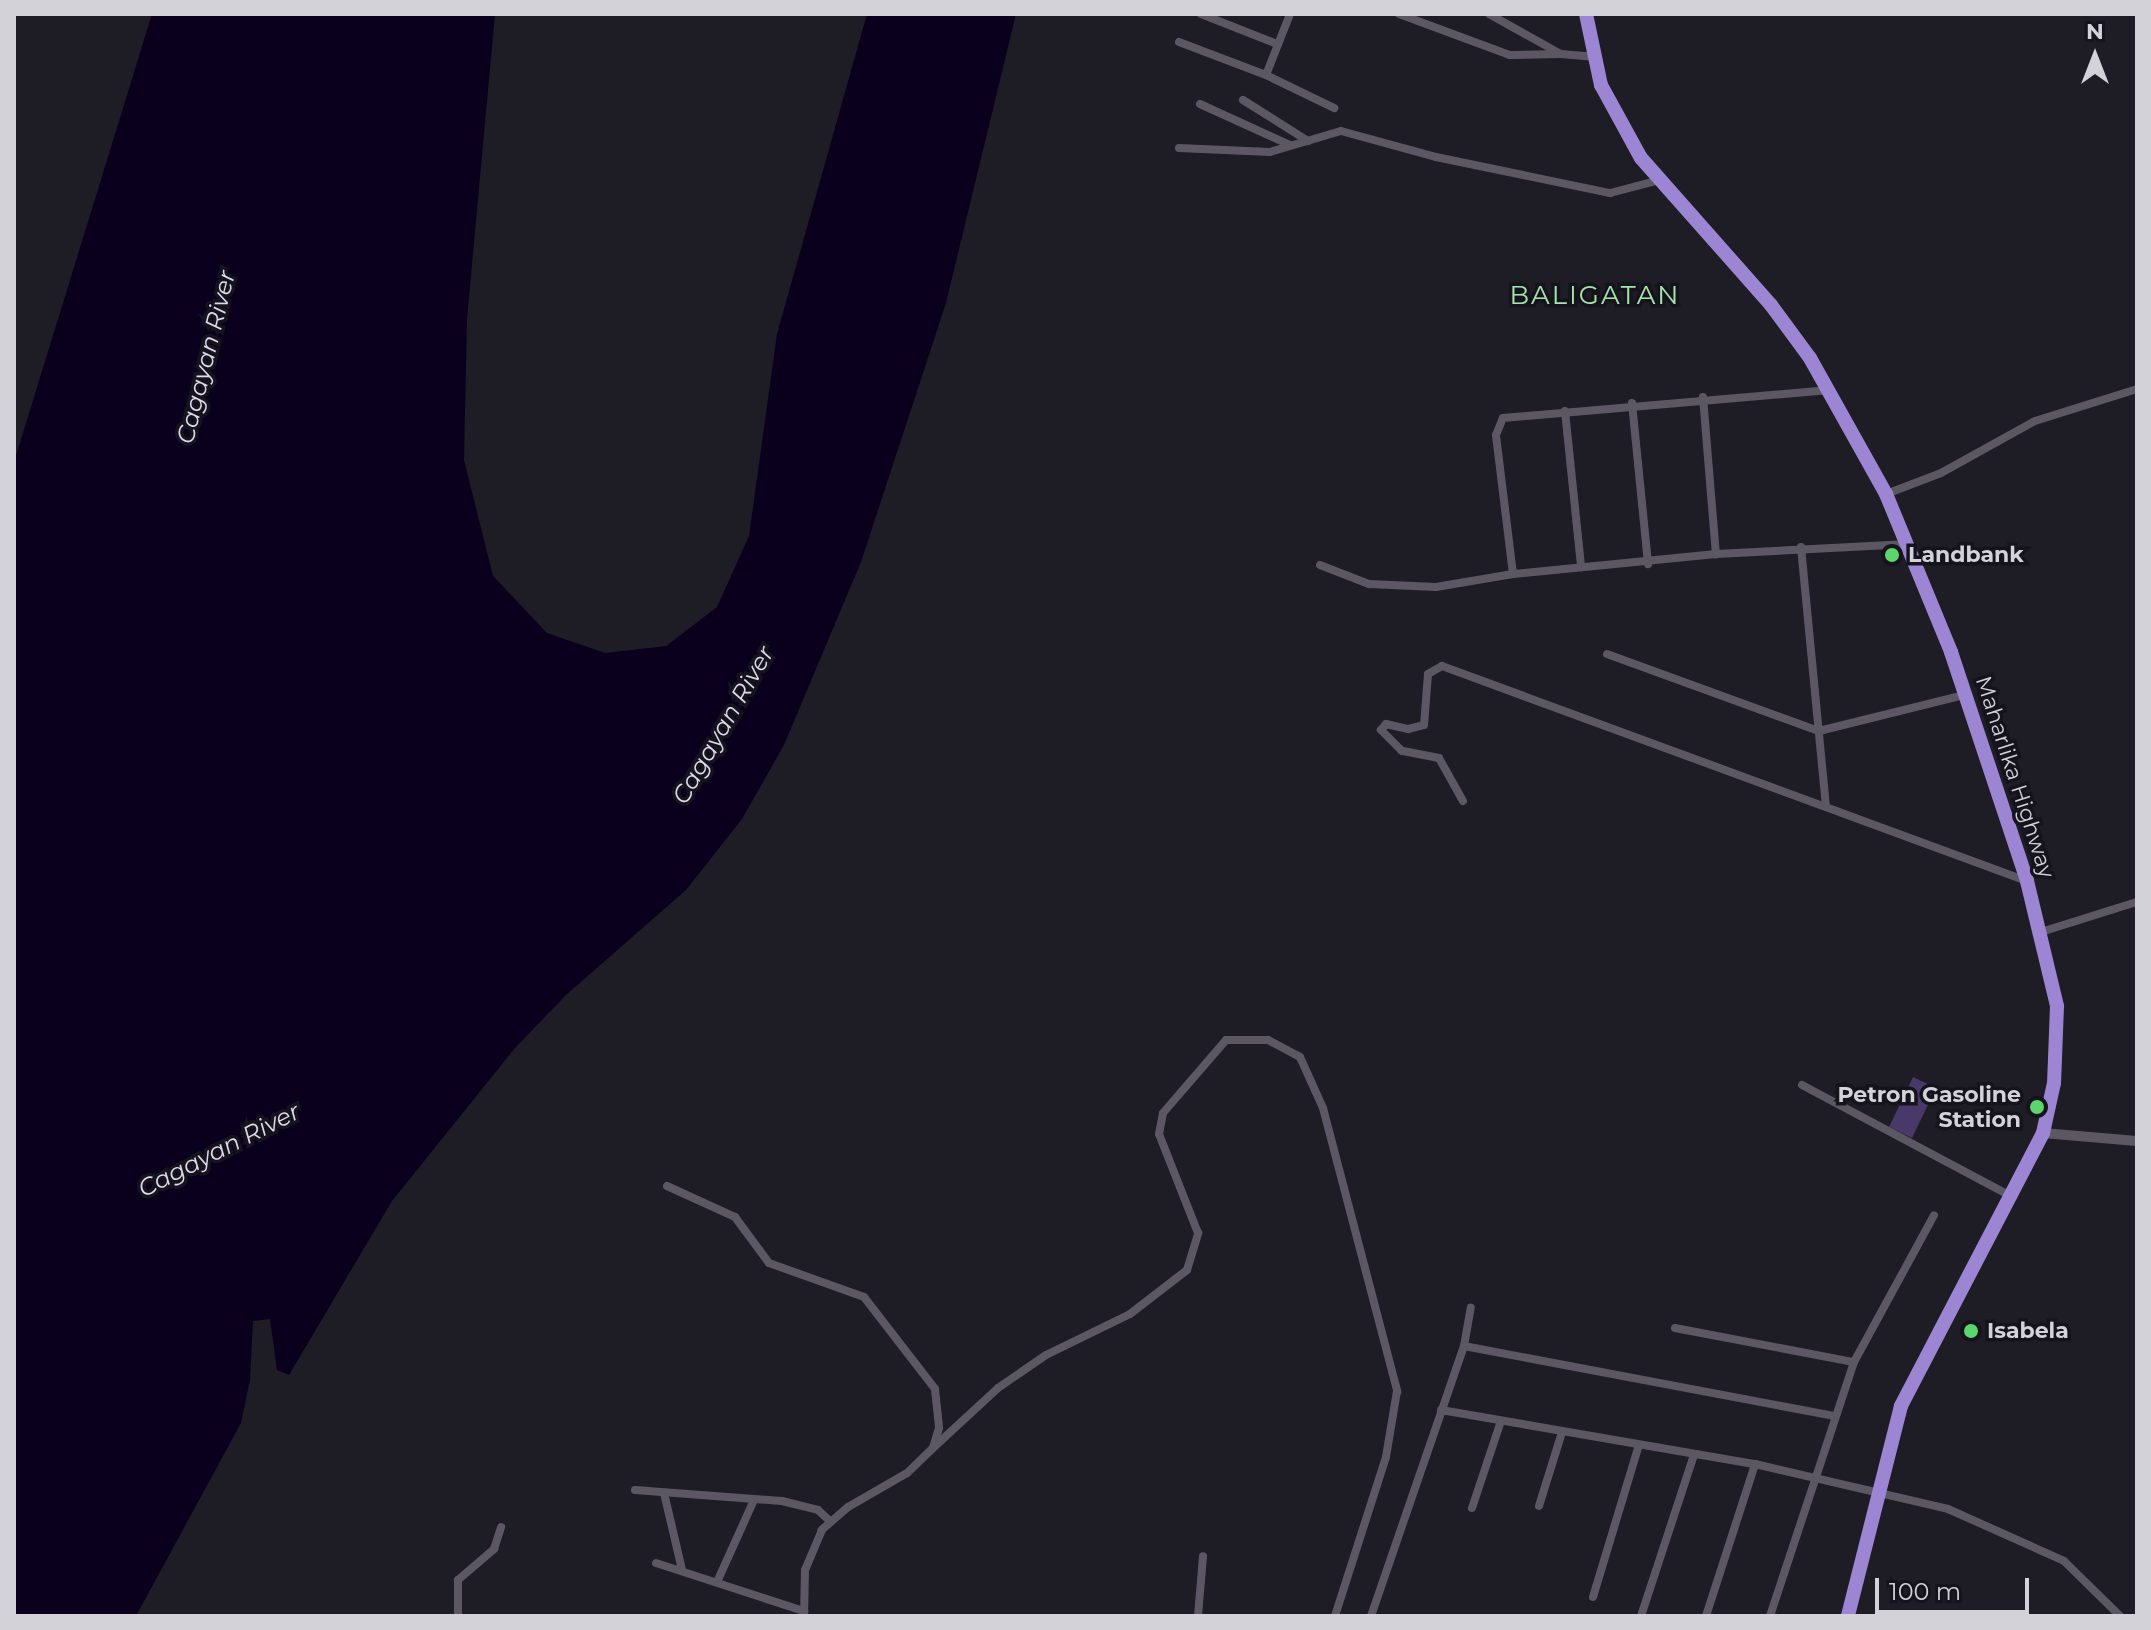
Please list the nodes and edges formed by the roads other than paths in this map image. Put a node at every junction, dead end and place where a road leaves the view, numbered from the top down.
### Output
1 (1201, 14) edge
2 (1290, 14) edge
3 (1399, 14) edge
4 (1489, 14) edge
5 (1586, 14) edge
6 (1423, 18) edge
7 (1179, 42) dead end
8 (1277, 44) junction
9 (1561, 54) junction
10 (1593, 57) junction
11 (1266, 75) junction
12 (1243, 100) dead end
13 (1200, 104) dead end
14 (1334, 108) dead end
15 (1308, 141) junction
16 (1290, 145) junction
17 (1179, 148) dead end
18 (1656, 181) junction
19 (2137, 389) edge
20 (1831, 390) junction
21 (1703, 397) junction
22 (1632, 403) junction
23 (1565, 411) junction
24 (1886, 494) junction
25 (1909, 544) junction
26 (1801, 547) junction
27 (1716, 554) junction
28 (1648, 564) junction
29 (1320, 565) dead end
30 (1581, 567) junction
31 (1513, 574) junction
32 (1607, 654) dead end
33 (1965, 695) junction
34 (1819, 731) junction
35 (1463, 801) dead end
36 (1826, 806) junction
37 (2027, 881) junction
38 (2137, 902) edge
39 (2041, 932) junction
40 (1802, 1085) dead end
41 (2043, 1133) junction
42 (2137, 1141) edge
43 (667, 1186) dead end
44 (2014, 1197) junction
45 (1934, 1215) dead end
46 (1471, 1308) dead end
47 (1675, 1328) dead end
48 (1464, 1346) junction
49 (1854, 1362) junction
50 (1441, 1410) junction
51 (1833, 1416) junction
52 (1501, 1421) junction
53 (1562, 1432) junction
54 (1639, 1445) junction
55 (933, 1448) junction
56 (1694, 1455) junction
57 (1755, 1464) junction
58 (1815, 1476) junction
59 (635, 1490) dead end
60 (1878, 1490) junction
61 (664, 1493) junction
62 (754, 1500) junction
63 (1539, 1506) dead end
64 (1472, 1508) dead end
65 (830, 1521) junction
66 (501, 1527) dead end
67 (1203, 1556) dead end
68 (656, 1563) dead end
69 (682, 1570) junction
70 (717, 1582) junction
71 (1593, 1597) dead end
72 (804, 1613) edge
73 (458, 1616) edge
74 (1198, 1616) edge
75 (1335, 1616) edge
76 (1371, 1616) edge
77 (1641, 1616) edge
78 (1706, 1616) edge
79 (1770, 1616) edge
80 (1848, 1616) edge
81 (2120, 1616) edge

1 - 8 street
2 - 8 street
3 - 6 street
4 - 9 street
5 - 10 highway, Maharlika Highway
6 - 9 street
7 - 11 street
8 - 11 street
9 - 10 street
10 - 18 highway, Maharlika Highway
11 - 14 street
12 - 15 street
13 - 16 street
15 - 16 street
15 - 18 street
16 - 17 street
18 - 20 highway, Maharlika Highway
19 - 24 street
20 - 21 street
20 - 24 highway, Maharlika Highway
21 - 22 street
21 - 27 street
22 - 23 street
22 - 28 street
23 - 30 street
23 - 31 street
24 - 25 highway, Maharlika Highway
25 - 26 street
25 - 33 highway, Maharlika Highway
26 - 27 street
26 - 34 street
27 - 28 street
28 - 30 street
29 - 31 street
30 - 31 street
32 - 34 street
33 - 34 street
33 - 37 highway, Maharlika Highway
34 - 36 street
35 - 36 street
36 - 37 street
37 - 39 highway, Maharlika Highway
38 - 39 street
39 - 41 highway, Maharlika Highway
40 - 44 street
41 - 42 street
41 - 44 highway, Maharlika Highway
43 - 55 street
44 - 60 highway, Maharlika Highway
45 - 49 street
46 - 48 street
47 - 49 street
48 - 50 street
48 - 51 street
49 - 51 street
50 - 52 street
50 - 76 street
51 - 58 street
52 - 53 street
52 - 64 street
53 - 54 street
53 - 63 street
54 - 56 street
54 - 71 street
55 - 65 street
55 - 75 street
56 - 57 street
56 - 77 street
57 - 58 street
57 - 78 street
58 - 60 street
58 - 79 street
59 - 61 street
60 - 80 highway, Maharlika Highway
60 - 81 street
61 - 62 street
61 - 69 street
62 - 65 street
62 - 70 street
65 - 72 street
66 - 73 street
67 - 74 street
68 - 69 street
69 - 70 street
70 - 72 street

